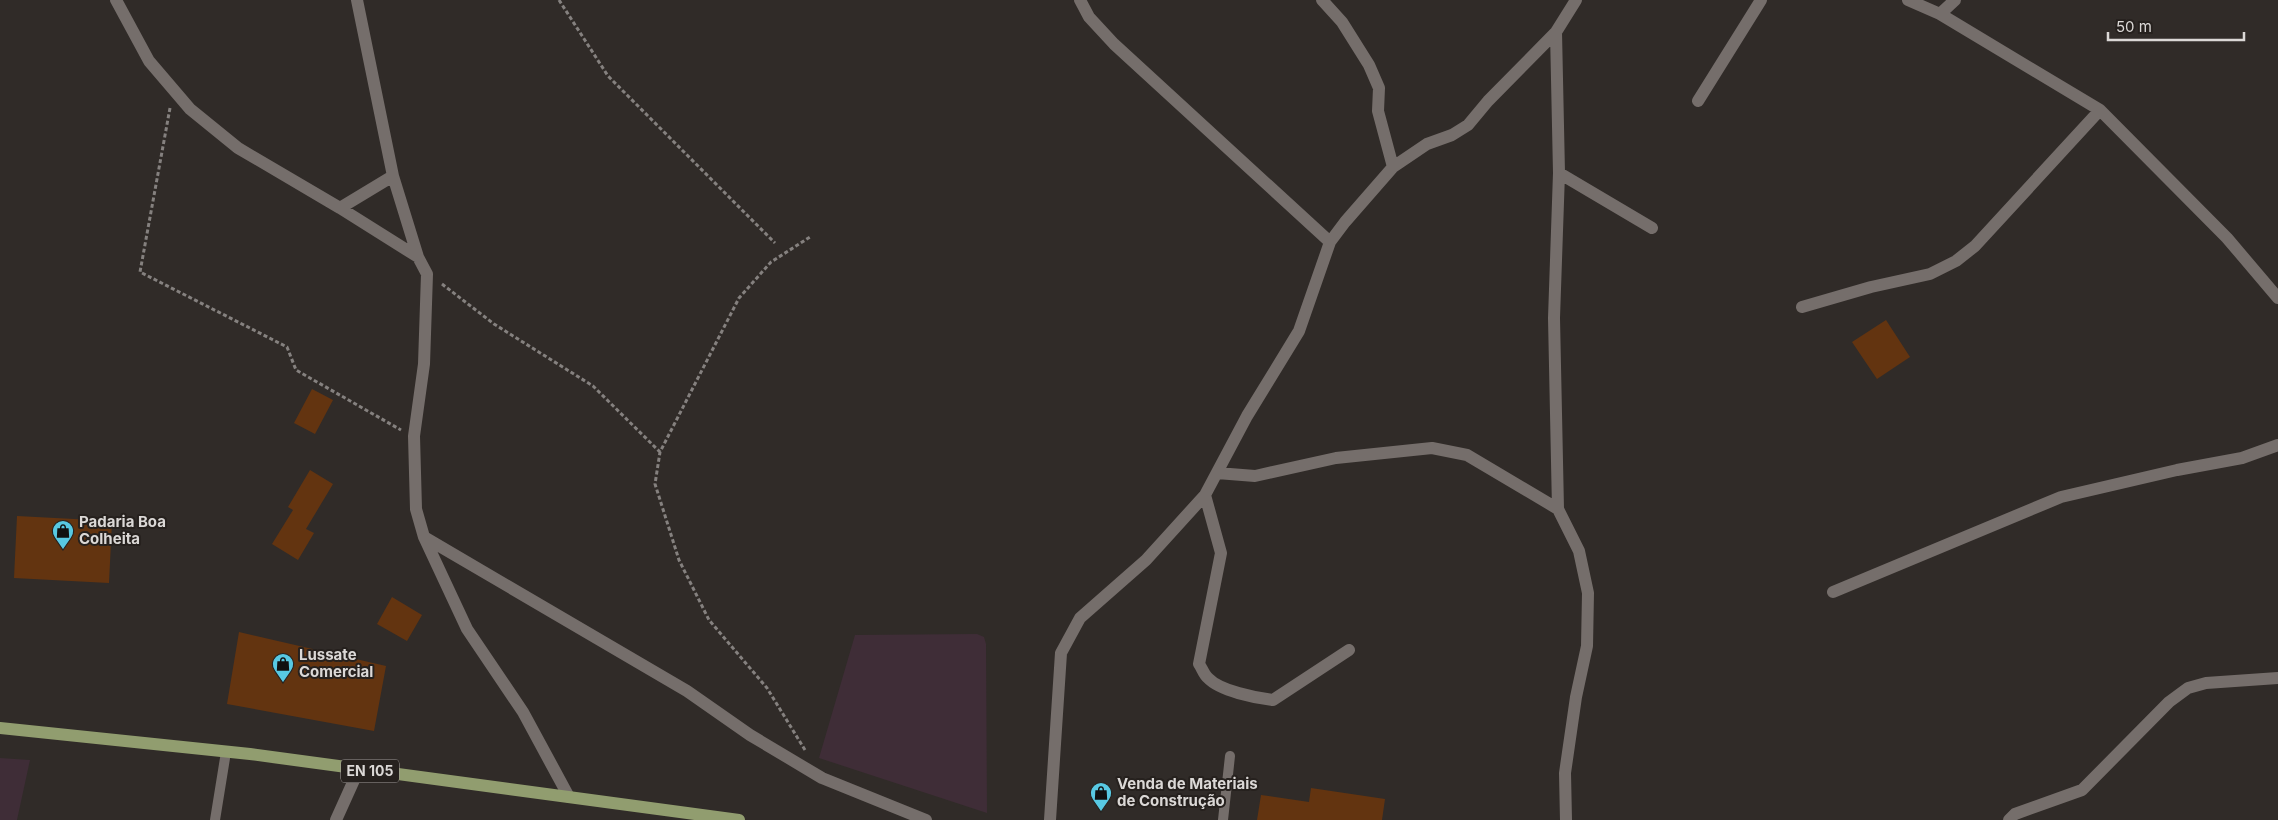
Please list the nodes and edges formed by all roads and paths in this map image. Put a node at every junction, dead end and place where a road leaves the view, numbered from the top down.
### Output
1 (116, 0) edge
2 (357, 0) edge
3 (559, 0) edge
4 (1080, 0) edge
5 (1322, 0) edge
6 (1576, 0) edge
7 (1762, 0) edge
8 (1908, 0) edge
9 (1955, 0) edge
10 (1940, 14) junction
11 (1556, 32) junction
12 (172, 100) dead end
13 (1698, 101) dead end
14 (2100, 110) junction
15 (1393, 167) junction
16 (1559, 173) junction
17 (393, 176) junction
18 (340, 208) junction
19 (1652, 228) dead end
20 (810, 237) dead end
21 (1330, 242) junction
22 (775, 243) dead end
23 (418, 256) junction
24 (428, 274) junction
25 (2278, 298) edge
26 (1802, 306) dead end
27 (406, 433) dead end
28 (2278, 446) edge
29 (660, 452) junction
30 (1217, 473) junction
31 (1205, 495) junction
32 (1558, 509) junction
33 (424, 536) junction
34 (1833, 592) dead end
35 (1350, 650) dead end
36 (2278, 678) edge
37 (0, 728) edge
38 (226, 752) junction
39 (807, 754) dead end
40 (1230, 756) dead end
41 (359, 769) junction
42 (570, 797) junction
43 (215, 820) edge
44 (336, 820) edge
45 (739, 820) edge
46 (926, 820) edge
47 (1050, 820) edge
48 (1223, 820) edge
49 (1566, 820) edge
50 (2008, 820) edge

1 - 18 street
2 - 17 street
3 - 22 path
4 - 21 street
5 - 15 street
6 - 11 street
7 - 13 street
8 - 10 street
9 - 10 street
10 - 14 street
11 - 15 street
11 - 16 street
12 - 27 path
14 - 25 street
14 - 26 street
15 - 21 street
16 - 19 street
16 - 32 street
17 - 18 street
17 - 23 street
18 - 23 street
20 - 29 path
21 - 30 street
23 - 24 street
24 - 29 path
24 - 33 street
28 - 34 street
29 - 39 path
30 - 31 street
30 - 32 street
31 - 35 street
31 - 47 street
32 - 49 street
33 - 42 street
33 - 46 street
36 - 50 street
37 - 38 main road, EN 105
38 - 41 main road, EN 105
38 - 43 lane
40 - 48 lane
41 - 42 main road, EN 105
41 - 44 street
42 - 45 main road, EN 105

